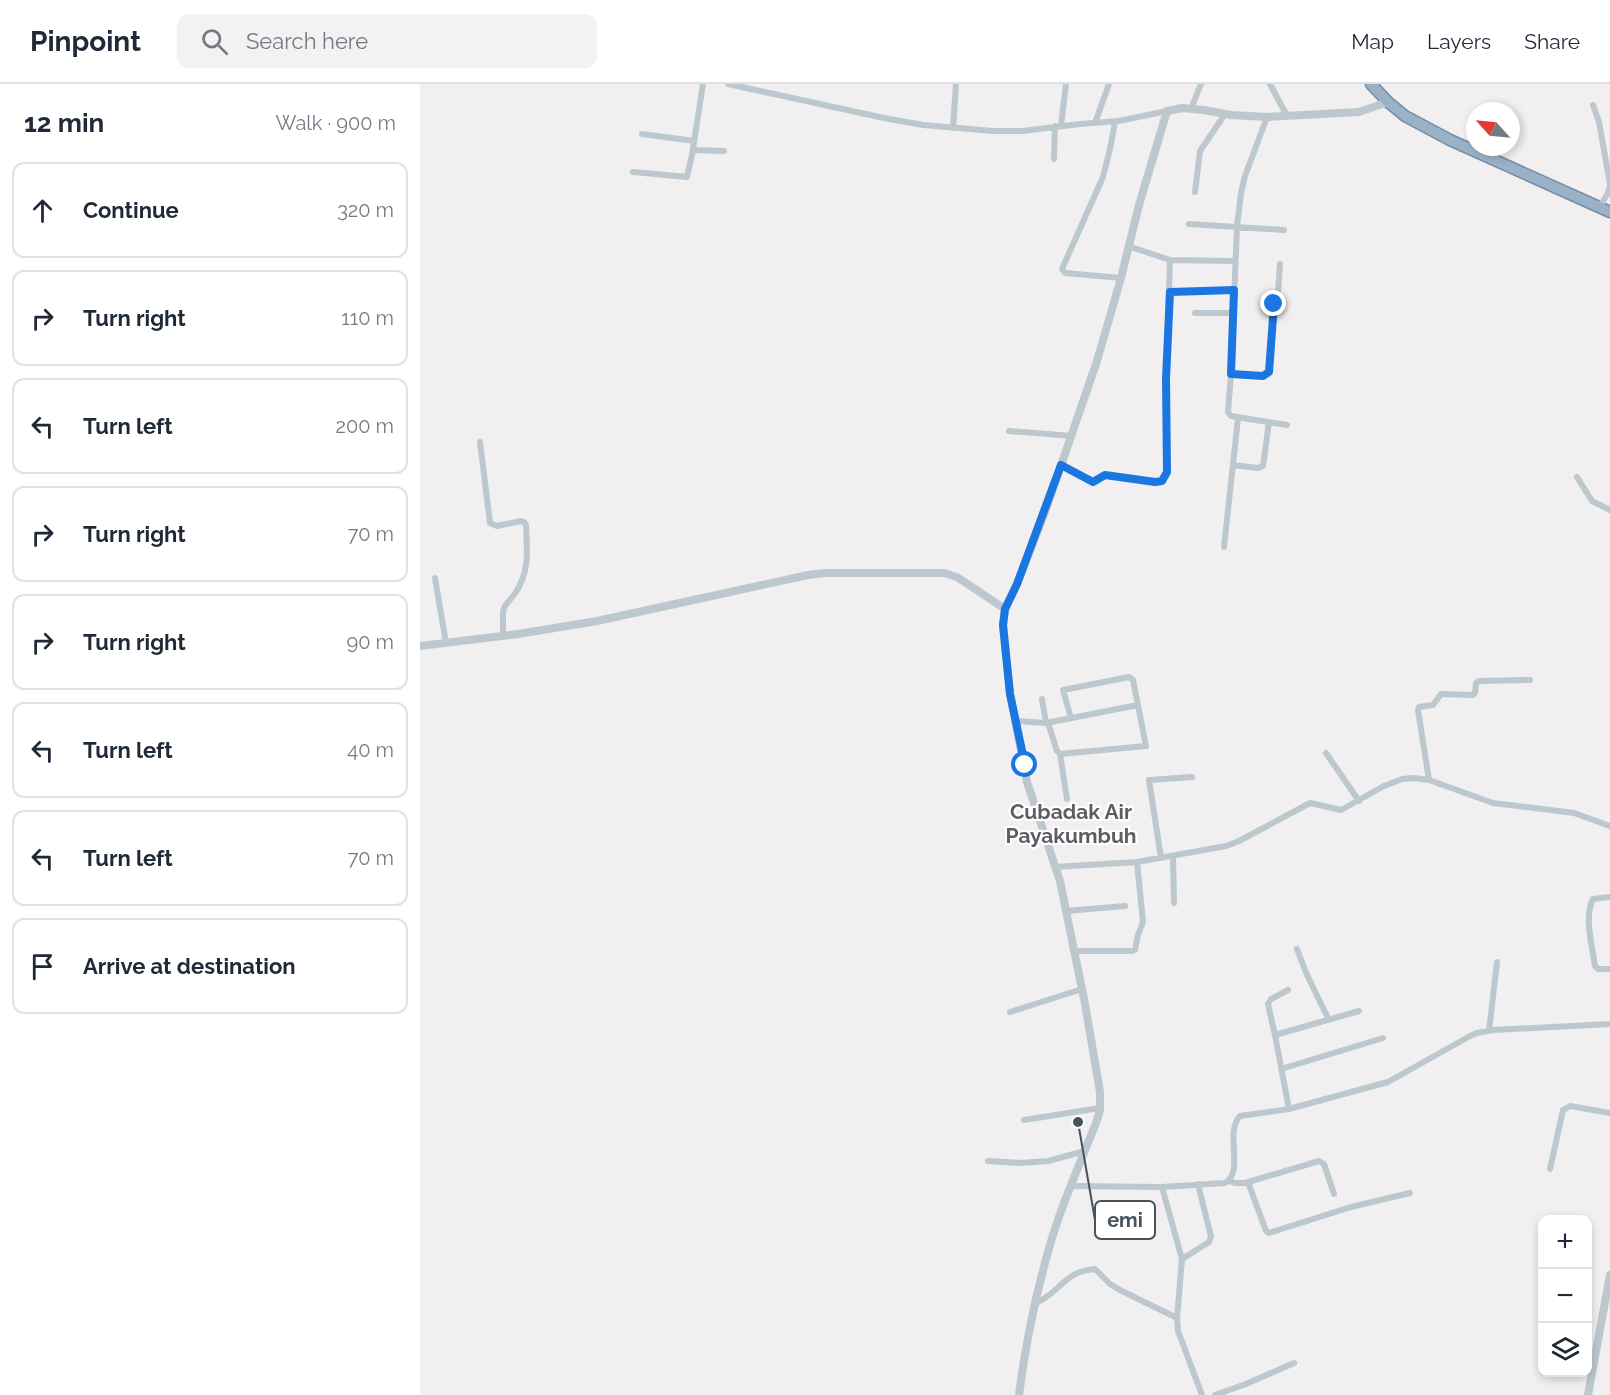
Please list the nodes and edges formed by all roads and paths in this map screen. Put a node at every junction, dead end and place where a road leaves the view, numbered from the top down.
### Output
1 (703, 84) edge
2 (728, 84) edge
3 (956, 84) edge
4 (1066, 84) edge
5 (1109, 84) edge
6 (1201, 84) edge
7 (1270, 84) edge
8 (1371, 84) edge
9 (750, 86) edge
10 (1388, 102) junction
11 (1593, 105) dead end
12 (1191, 109) junction
13 (1167, 111) junction
14 (1225, 114) junction
15 (1287, 116) junction
16 (1267, 117) junction
17 (1115, 122) junction
18 (1095, 123) junction
19 (1058, 126) junction
20 (953, 128) junction
21 (642, 134) dead end
22 (694, 141) junction
23 (693, 150) junction
24 (724, 151) dead end
25 (1054, 159) dead end
26 (633, 172) dead end
27 (1610, 185) edge
28 (1196, 192) dead end
29 (1605, 210) edge
30 (1189, 224) dead end
31 (1237, 226) junction
32 (1284, 230) dead end
33 (1128, 246) junction
34 (1170, 260) junction
35 (1235, 261) junction
36 (1280, 264) dead end
37 (1121, 278) junction
38 (1234, 290) junction
39 (1170, 292) junction
40 (1195, 313) dead end
41 (1233, 313) junction
42 (1231, 374) junction
43 (1238, 418) junction
44 (1269, 422) junction
45 (1287, 425) dead end
46 (1009, 431) dead end
47 (1071, 436) junction
48 (480, 441) dead end
49 (1061, 465) junction
50 (1233, 465) junction
51 (1577, 477) dead end
52 (1610, 510) edge
53 (1224, 547) dead end
54 (435, 578) dead end
55 (1005, 609) junction
56 (503, 636) junction
57 (446, 643) junction
58 (420, 646) edge
59 (1530, 680) dead end
60 (1042, 699) dead end
61 (1138, 705) junction
62 (1071, 718) junction
63 (1016, 721) junction
64 (1047, 723) junction
65 (1326, 753) dead end
66 (1060, 754) junction
67 (1192, 777) dead end
68 (1429, 780) junction
69 (1067, 799) dead end
70 (1359, 801) junction
71 (1610, 826) edge
72 (1173, 856) junction
73 (1161, 858) junction
74 (1137, 862) junction
75 (1055, 867) junction
76 (1610, 897) edge
77 (1174, 903) dead end
78 (1125, 906) dead end
79 (1066, 911) junction
80 (1297, 949) dead end
81 (1073, 951) junction
82 (1497, 962) dead end
83 (1610, 969) edge
84 (1082, 989) junction
85 (1288, 990) dead end
86 (1359, 1011) dead end
87 (1010, 1012) dead end
88 (1329, 1020) junction
89 (1610, 1024) edge
90 (1489, 1030) junction
91 (1275, 1035) junction
92 (1383, 1038) dead end
93 (1281, 1070) junction
94 (1100, 1108) junction
95 (1289, 1109) junction
96 (1610, 1113) edge
97 (1024, 1120) dead end
98 (1085, 1151) junction
99 (988, 1161) dead end
100 (1550, 1168) dead end
101 (1229, 1181) junction
102 (1248, 1182) junction
103 (1198, 1184) junction
104 (1071, 1186) junction
105 (1162, 1187) junction
106 (1410, 1193) dead end
107 (1334, 1194) dead end
108 (1182, 1259) junction
109 (1610, 1275) edge
110 (1036, 1303) junction
111 (1607, 1311) edge
112 (1178, 1318) junction
113 (1294, 1362) dead end
114 (1019, 1395) edge
115 (1202, 1395) edge
116 (1215, 1395) edge
117 (1588, 1395) edge

1 - 22 street
2 - 9 street
3 - 20 street
4 - 19 street
5 - 18 street
6 - 12 street
7 - 15 street
8 - 10 highway
9 - 20 street
10 - 15 street
10 - 29 highway
11 - 27 street
12 - 13 street
12 - 14 street
13 - 17 street
13 - 33 street
14 - 16 street
14 - 28 street
15 - 16 street
16 - 31 street
17 - 18 street
17 - 37 street
18 - 19 street
19 - 20 street
19 - 25 street
21 - 22 street
22 - 23 street
23 - 24 street
23 - 26 street
27 - 29 street
30 - 31 street
31 - 32 street
31 - 35 street
33 - 34 street
33 - 37 street
34 - 35 street
34 - 39 street
35 - 38 street
36 - 42 street
37 - 47 street
38 - 39 street
38 - 41 street
39 - 49 street
40 - 41 street
41 - 42 street
42 - 43 street
43 - 44 street
43 - 50 street
44 - 45 street
44 - 50 street
46 - 47 street
47 - 49 street
48 - 56 street
49 - 55 street
50 - 53 street
51 - 52 street
54 - 57 street
55 - 56 street
55 - 63 street
56 - 57 street
57 - 58 street
59 - 68 street
60 - 64 street
61 - 62 street
61 - 62 street
61 - 66 street
62 - 64 street
63 - 64 street
63 - 75 street
64 - 66 street
65 - 70 street
66 - 69 street
67 - 73 street
68 - 70 street
68 - 71 street
70 - 72 street
72 - 73 street
72 - 77 street
73 - 74 street
74 - 75 street
74 - 81 street
75 - 79 street
76 - 83 street
78 - 79 street
79 - 81 street
80 - 88 street
81 - 84 street
82 - 90 street
84 - 87 street
84 - 94 street
85 - 91 street
86 - 88 street
88 - 91 street
89 - 90 street
90 - 95 street
91 - 93 street
92 - 93 street
93 - 95 street
94 - 97 street
94 - 98 street
95 - 101 street
96 - 100 street
98 - 99 street
98 - 104 street
101 - 102 street
101 - 103 street
102 - 106 street
102 - 107 street
103 - 105 street
103 - 108 street
104 - 105 street
104 - 110 street
105 - 108 street
108 - 112 street
109 - 111 street
110 - 112 street
110 - 114 street
111 - 117 street
112 - 115 street
113 - 116 street

